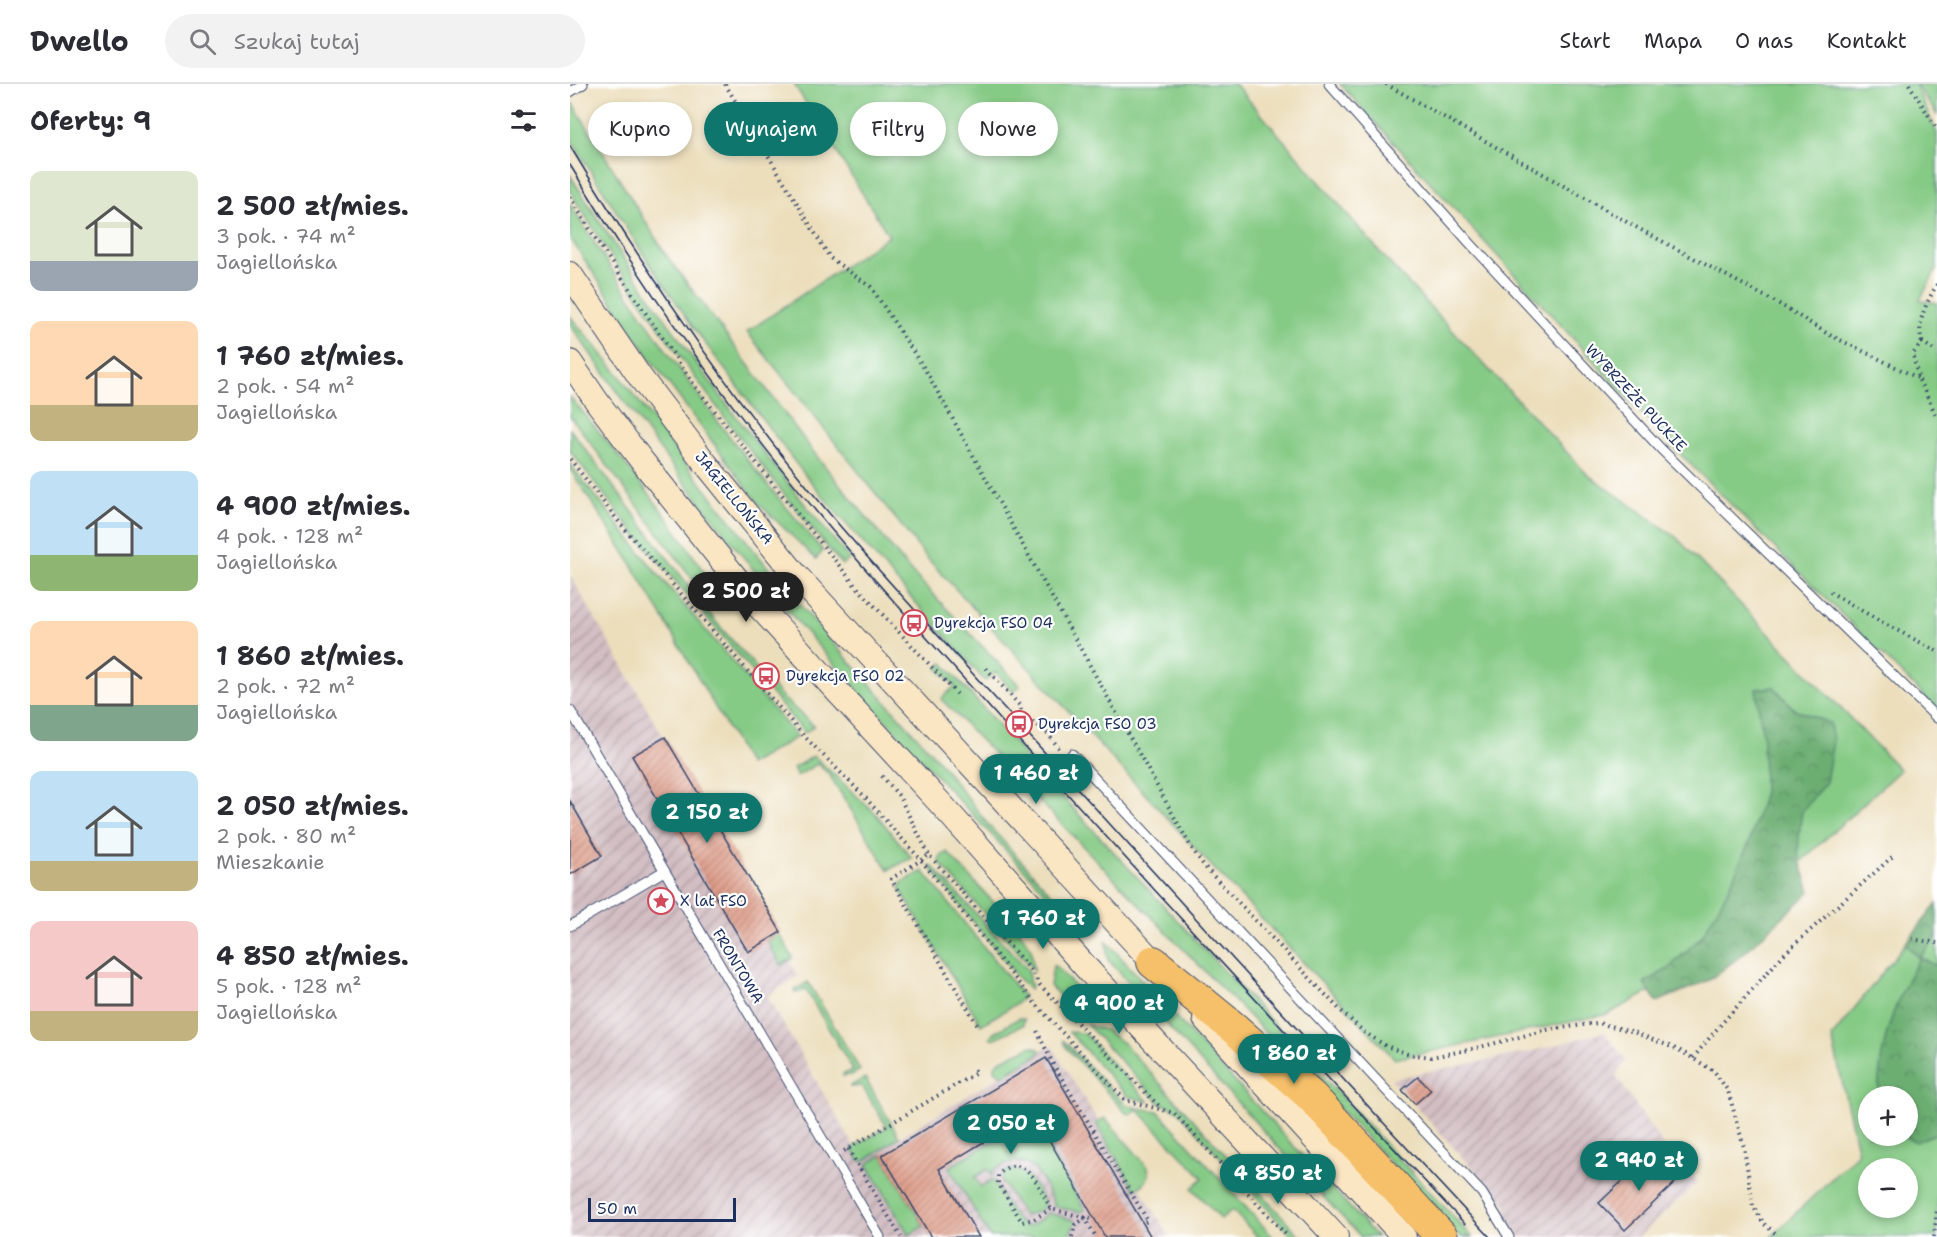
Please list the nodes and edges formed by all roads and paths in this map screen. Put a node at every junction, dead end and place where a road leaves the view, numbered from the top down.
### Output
1 (583, 84) edge
2 (725, 84) edge
3 (1329, 84) edge
4 (1386, 84) edge
5 (1909, 84) edge
6 (570, 92) edge
7 (1937, 129) edge
8 (570, 197) edge
9 (570, 274) edge
10 (1937, 284) edge
11 (1922, 342) junction
12 (1937, 352) edge
13 (570, 362) edge
14 (1918, 378) junction
15 (1937, 417) edge
16 (570, 459) edge
17 (1823, 588) dead end
18 (1937, 651) edge
19 (986, 668) dead end
20 (957, 694) dead end
21 (570, 710) edge
22 (1937, 718) edge
23 (1072, 754) joint
24 (899, 796) dead end
25 (929, 855) junction
26 (1893, 856) dead end
27 (921, 860) junction
28 (664, 871) junction
29 (570, 926) edge
30 (1912, 939) dead end
31 (1937, 943) edge
32 (1153, 962) junction
33 (977, 1024) dead end
34 (1037, 1031) dead end
35 (1693, 1058) junction
36 (973, 1065) dead end
37 (1161, 1109) junction
38 (848, 1149) junction
39 (833, 1157) junction
40 (1134, 1196) junction
41 (1129, 1199) dead end
42 (1051, 1209) junction
43 (1937, 1211) edge
44 (1085, 1218) junction
45 (1094, 1218) dead end
46 (1143, 1223) dead end
47 (1775, 1233) dead end
48 (880, 1237) edge
49 (901, 1237) edge
50 (1072, 1237) edge
51 (1096, 1237) edge
52 (1288, 1237) edge
53 (1336, 1237) edge
54 (1404, 1237) edge
55 (1442, 1237) edge
56 (1509, 1237) edge
57 (1934, 1237) edge

1 - 6 lane
2 - 35 path
3 - 22 lane, WYBRZEŻE PUCKIE
4 - 14 path
5 - 7 path
8 - 20 path
9 - 32 main road, JAGIELLOŃSKA
10 - 11 path
11 - 12 path
11 - 14 path
13 - 53 main road
14 - 15 path
16 - 27 path
17 - 18 path
19 - 23 path
21 - 28 lane, FRONTOWA
23 - 56 lane
24 - 25 path
25 - 27 path
25 - 37 path
26 - 35 path
27 - 33 path
27 - 37 path
28 - 29 lane
28 - 39 lane, FRONTOWA
30 - 31 path
32 - 54 main road, JAGIELLOŃSKA
32 - 55 highway
34 - 40 path
35 - 47 path
36 - 38 path
37 - 52 path
38 - 39 path
38 - 49 path
39 - 48 lane, FRONTOWA
40 - 41 path
40 - 46 path
42 - 42 path
42 - 44 path
43 - 57 path
44 - 45 path
44 - 50 path
44 - 51 path

